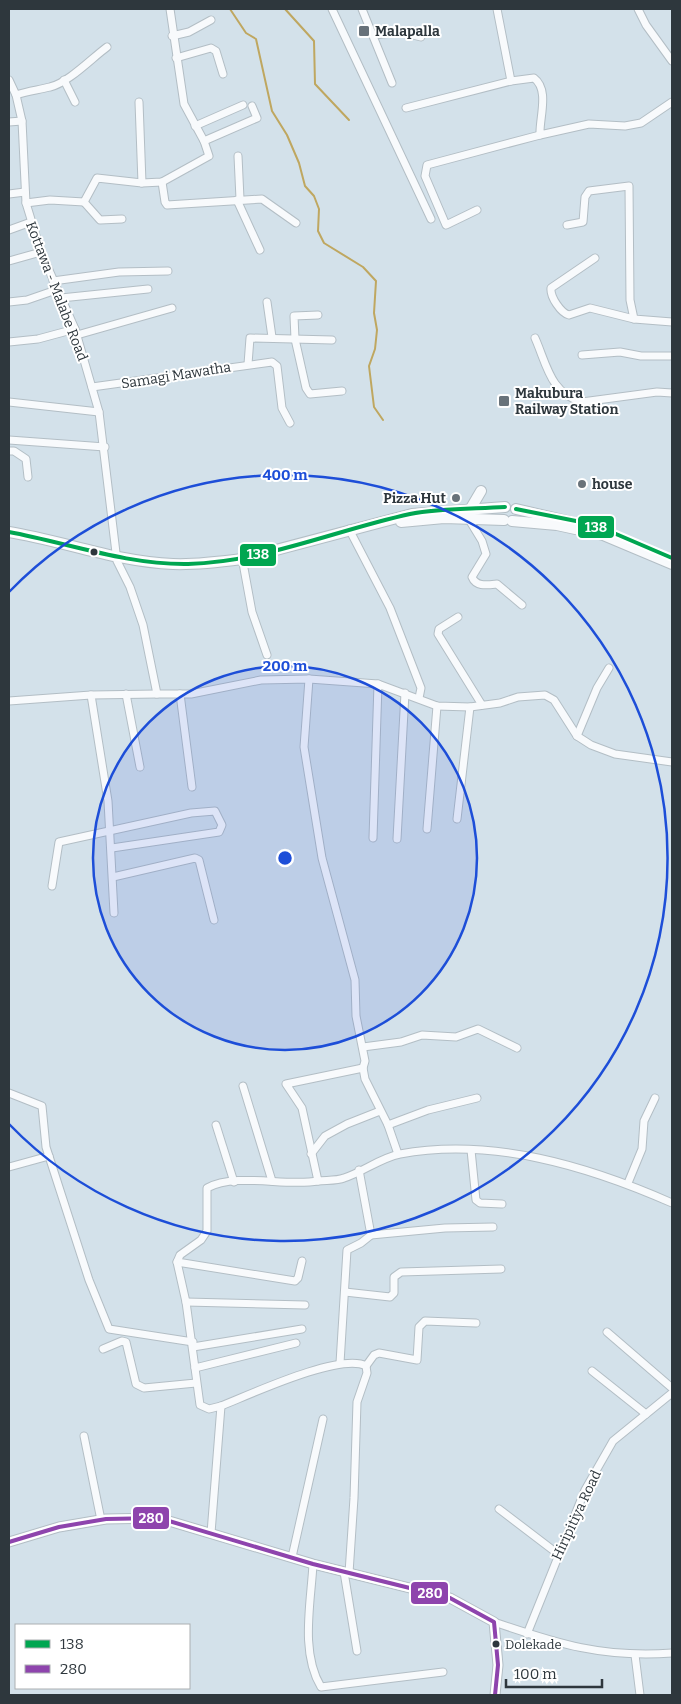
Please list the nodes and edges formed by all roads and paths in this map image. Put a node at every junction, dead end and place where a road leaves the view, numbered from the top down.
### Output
1 (170, 9) edge
2 (332, 9) edge
3 (362, 9) edge
4 (497, 9) edge
5 (638, 9) edge
6 (211, 20) dead end
7 (374, 35) junction
8 (172, 36) junction
9 (421, 37) dead end
10 (107, 47) dead end
11 (176, 58) junction
12 (672, 61) edge
13 (223, 74) dead end
14 (9, 80) edge
15 (64, 80) junction
16 (511, 81) junction
17 (392, 83) dead end
18 (16, 95) junction
19 (75, 102) dead end
20 (140, 102) dead end
21 (672, 102) edge
22 (243, 106) dead end
23 (252, 106) dead end
24 (406, 108) dead end
25 (22, 121) junction
26 (9, 122) edge
27 (195, 126) junction
28 (540, 135) junction
29 (204, 140) junction
30 (238, 156) dead end
31 (162, 182) junction
32 (142, 183) junction
33 (25, 192) junction
34 (9, 194) edge
35 (239, 199) junction
36 (84, 202) junction
37 (26, 203) junction
38 (477, 210) dead end
39 (122, 219) dead end
40 (431, 219) dead end
41 (31, 222) junction
42 (296, 223) dead end
43 (567, 225) dead end
44 (9, 230) edge
45 (260, 250) dead end
46 (41, 252) junction
47 (595, 258) dead end
48 (9, 261) edge
49 (168, 271) dead end
50 (53, 281) junction
51 (148, 289) dead end
52 (56, 290) junction
53 (61, 298) junction
54 (9, 302) edge
55 (267, 302) dead end
56 (172, 308) dead end
57 (318, 315) dead end
58 (634, 319) junction
59 (672, 322) edge
60 (76, 332) junction
61 (272, 337) junction
62 (536, 338) dead end
63 (296, 339) junction
64 (332, 340) dead end
65 (9, 342) edge
66 (582, 355) dead end
67 (672, 356) edge
68 (248, 364) junction
69 (92, 388) junction
70 (342, 391) dead end
71 (672, 393) edge
72 (9, 402) edge
73 (99, 412) junction
74 (290, 423) dead end
75 (9, 440) edge
76 (105, 447) junction
77 (9, 450) edge
78 (28, 477) dead end
79 (481, 491) dead end
80 (505, 507) junction
81 (516, 509) junction
82 (470, 513) junction
83 (508, 520) junction
84 (350, 531) junction
85 (9, 534) edge
86 (672, 558) edge
87 (117, 559) junction
88 (243, 563) junction
89 (672, 564) edge
90 (522, 605) dead end
91 (458, 617) dead end
92 (267, 656) dead end
93 (609, 668) dead end
94 (309, 679) junction
95 (378, 684) junction
96 (405, 692) junction
97 (126, 694) junction
98 (158, 694) junction
99 (180, 694) junction
100 (91, 695) junction
101 (419, 698) junction
102 (9, 701) edge
103 (482, 705) junction
104 (437, 706) junction
105 (470, 707) junction
106 (577, 736) junction
107 (672, 762) edge
108 (140, 767) dead end
109 (192, 787) dead end
110 (457, 819) dead end
111 (111, 829) junction
112 (427, 829) dead end
113 (372, 838) dead end
114 (397, 839) dead end
115 (112, 848) junction
116 (113, 877) junction
117 (52, 886) dead end
118 (114, 913) dead end
119 (214, 920) dead end
120 (363, 1047) junction
121 (517, 1048) dead end
122 (363, 1068) junction
123 (243, 1086) dead end
124 (9, 1093) edge
125 (477, 1098) dead end
126 (655, 1098) dead end
127 (380, 1111) junction
128 (216, 1125) dead end
129 (388, 1125) junction
130 (471, 1150) junction
131 (311, 1154) junction
132 (398, 1154) junction
133 (49, 1156) junction
134 (9, 1167) edge
135 (359, 1170) junction
136 (272, 1181) junction
137 (318, 1181) junction
138 (234, 1182) junction
139 (628, 1183) junction
140 (672, 1203) edge
141 (502, 1204) dead end
142 (493, 1227) dead end
143 (371, 1235) junction
144 (302, 1261) dead end
145 (177, 1262) junction
146 (501, 1269) dead end
147 (345, 1292) junction
148 (186, 1302) junction
149 (305, 1305) dead end
150 (476, 1323) dead end
151 (302, 1329) dead end
152 (607, 1332) dead end
153 (296, 1343) dead end
154 (193, 1344) junction
155 (103, 1349) dead end
156 (340, 1363) junction
157 (366, 1366) junction
158 (195, 1368) junction
159 (592, 1371) dead end
160 (196, 1383) junction
161 (672, 1388) edge
162 (672, 1393) edge
163 (221, 1406) junction
164 (646, 1414) junction
165 (322, 1419) dead end
166 (86, 1438) dead end
167 (499, 1508) dead end
168 (103, 1519) junction
169 (211, 1533) junction
170 (9, 1542) edge
171 (558, 1554) junction
172 (292, 1557) junction
173 (313, 1564) junction
174 (346, 1572) junction
175 (494, 1622) junction
176 (527, 1634) junction
177 (357, 1651) dead end
178 (672, 1653) edge
179 (635, 1655) junction
180 (443, 1672) dead end
181 (322, 1691) edge
182 (494, 1695) edge
183 (640, 1695) edge

1 - 8 street
2 - 40 street
3 - 7 street
4 - 16 street
5 - 12 street
6 - 8 street
7 - 9 street
7 - 17 street
8 - 11 street
10 - 15 street
11 - 13 street
11 - 27 street
14 - 18 street, Kottawa - Malabe Road
15 - 18 street
15 - 19 street
16 - 24 street
16 - 28 street
18 - 25 street, Kottawa - Malabe Road
20 - 32 street
21 - 28 street
22 - 27 street
23 - 29 street
25 - 26 street
25 - 33 street, Kottawa - Malabe Road
27 - 29 street
28 - 38 street
29 - 31 street
30 - 35 street
31 - 32 street
31 - 35 street
32 - 36 street
33 - 34 street
33 - 37 street, Kottawa - Malabe Road
35 - 42 street
35 - 45 street
36 - 37 street
36 - 39 street
37 - 41 street, Kottawa - Malabe Road
41 - 44 street
41 - 46 street, Kottawa - Malabe Road
43 - 58 street
46 - 48 street
46 - 50 street, Kottawa - Malabe Road
47 - 58 street
49 - 50 street
50 - 52 street, Kottawa - Malabe Road
51 - 53 street
52 - 53 street, Kottawa - Malabe Road
52 - 54 street
53 - 60 street, Kottawa - Malabe Road
55 - 61 street
56 - 60 street
57 - 63 street
58 - 59 street
60 - 65 street
60 - 69 street, Kottawa - Malabe Road
61 - 63 street
61 - 68 street
62 - 71 street
63 - 64 street
63 - 70 street
66 - 67 street
68 - 69 street, Samagi Mawatha
68 - 74 street, Samagi Mawatha
69 - 73 street, Kottawa - Malabe Road
72 - 73 street
73 - 76 street, Kottawa - Malabe Road
75 - 76 street
76 - 87 street, Kottawa - Malabe Road
77 - 78 street
79 - 82 highway
80 - 81 highway
80 - 82 highway
80 - 83 highway
81 - 83 highway
81 - 86 highway
82 - 83 highway
82 - 84 highway
82 - 90 street
83 - 89 highway
84 - 87 highway
84 - 88 highway
84 - 101 street
85 - 87 highway
87 - 88 highway
87 - 98 street, Kottawa - Malabe Road
88 - 92 street
91 - 103 street
93 - 106 street
94 - 95 street
94 - 99 street
94 - 120 street
95 - 96 street
95 - 113 street
96 - 101 street
96 - 114 street
97 - 98 street
97 - 100 street
97 - 108 street
98 - 99 street
99 - 109 street
100 - 102 street
100 - 111 street
101 - 104 street
103 - 105 street
103 - 106 street
104 - 105 street
104 - 112 street
105 - 110 street
106 - 107 street
111 - 115 street
111 - 115 street
111 - 117 street
115 - 116 street
116 - 118 street
116 - 119 street
120 - 121 street
120 - 122 street
122 - 127 street
122 - 131 street
123 - 136 street
124 - 133 street
125 - 129 street
126 - 139 street
127 - 129 street
127 - 131 street
128 - 138 street
129 - 132 street
130 - 132 street
130 - 139 street
130 - 141 street
131 - 137 street
132 - 135 street
133 - 134 street
133 - 154 street
135 - 137 street
135 - 143 street
136 - 137 street
136 - 138 street
138 - 145 street
139 - 140 street
142 - 143 street
143 - 147 street
144 - 145 street
145 - 148 street
146 - 147 street
147 - 156 street
148 - 149 street
148 - 154 street
150 - 157 street
151 - 154 street
152 - 161 street
153 - 158 street
154 - 158 street
155 - 160 street
156 - 157 street
156 - 163 street
157 - 174 street
158 - 160 street
159 - 164 street
160 - 163 street
162 - 164 street, Hiripitiya Road
163 - 169 street
164 - 171 street, Hiripitiya Road
165 - 172 street
166 - 168 street
167 - 171 street
168 - 169 main road
168 - 170 main road
169 - 172 main road
171 - 176 street, Hiripitiya Road
172 - 173 main road
173 - 174 main road
173 - 181 street
174 - 175 main road
174 - 177 street
175 - 176 street
175 - 182 main road
176 - 179 street
178 - 179 street
179 - 183 street
180 - 181 street

